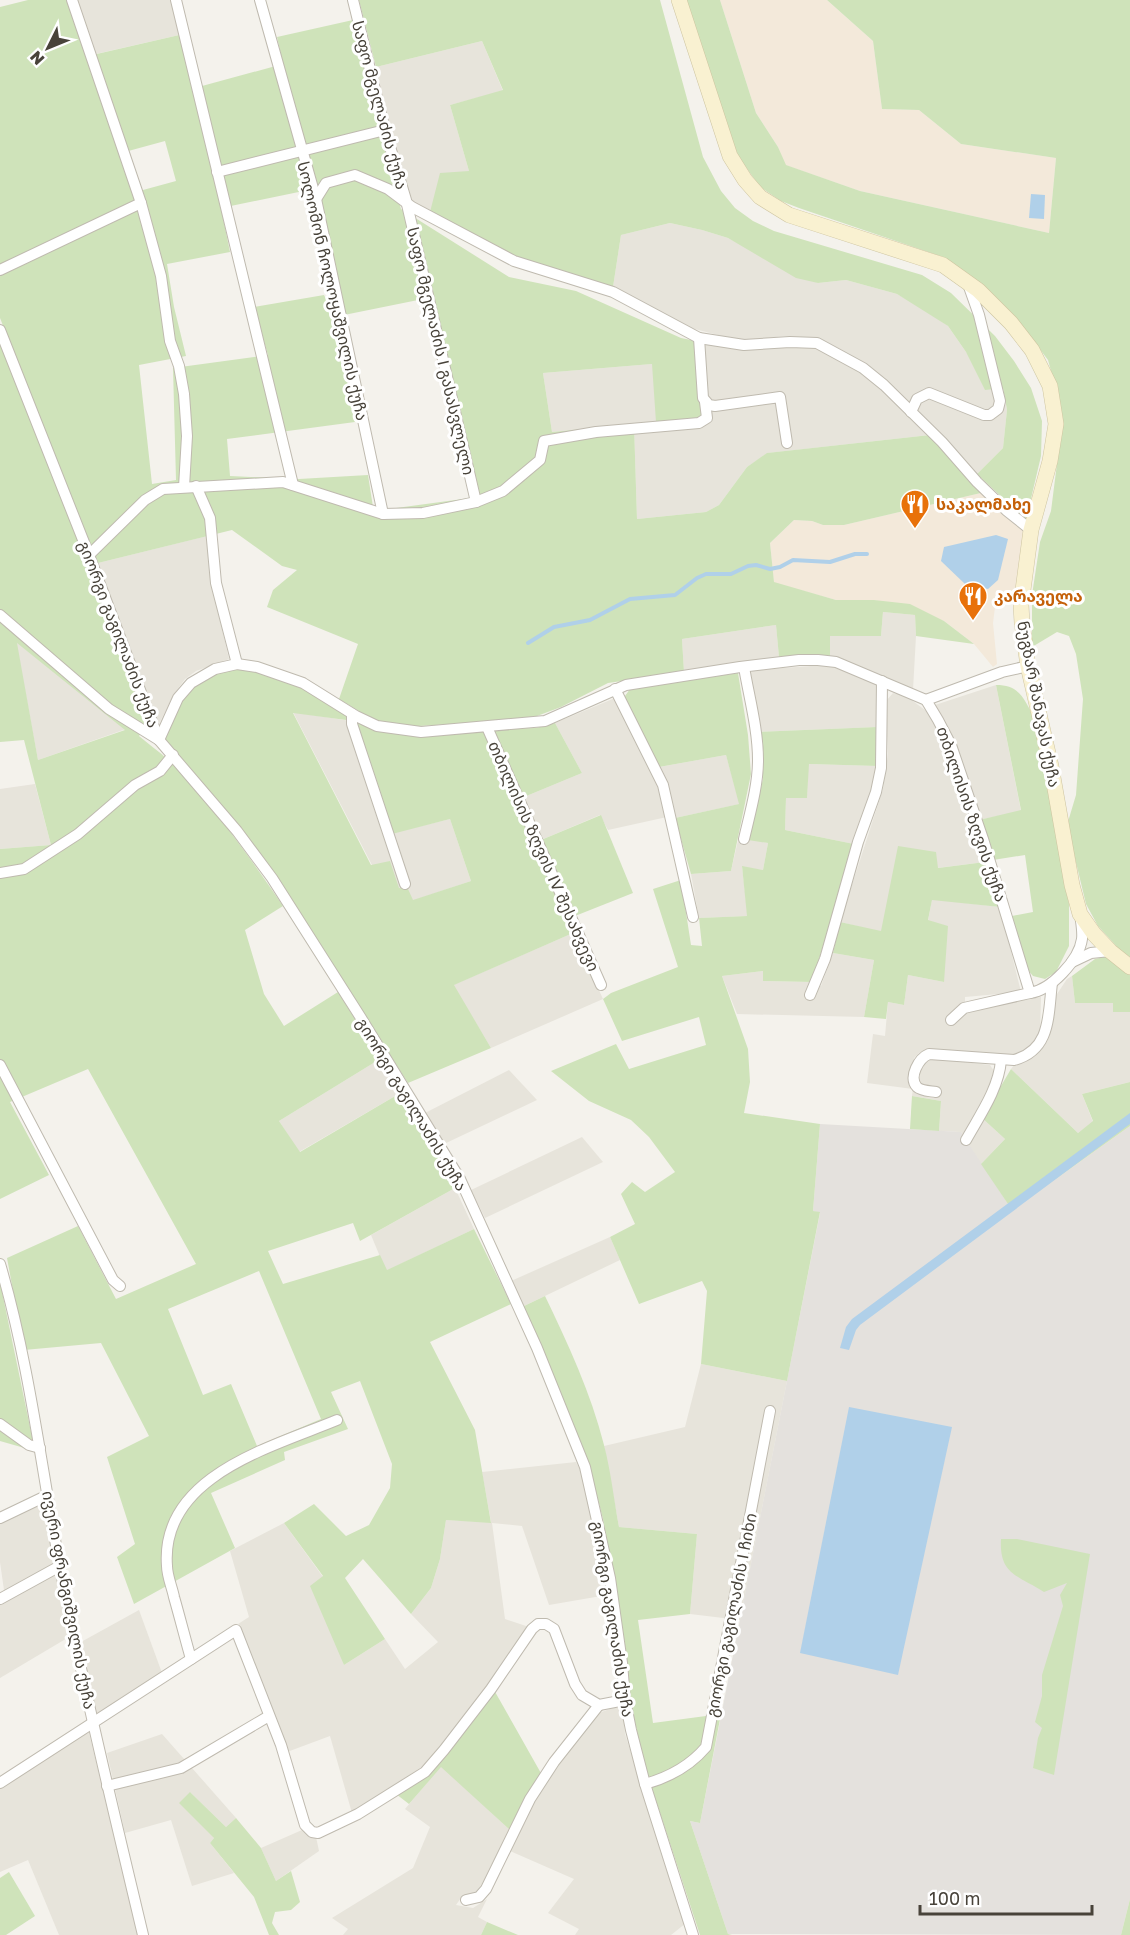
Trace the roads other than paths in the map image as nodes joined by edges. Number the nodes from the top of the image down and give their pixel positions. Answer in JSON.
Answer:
{"nodes":[{"id":1,"x":72,"y":0,"type":"edge"},
{"id":2,"x":176,"y":0,"type":"edge"},
{"id":3,"x":260,"y":0,"type":"edge"},
{"id":4,"x":353,"y":0,"type":"edge"},
{"id":5,"x":679,"y":0,"type":"edge"},
{"id":6,"x":385,"y":130,"type":"junction"},
{"id":7,"x":301,"y":150,"type":"junction"},
{"id":8,"x":217,"y":172,"type":"junction"},
{"id":9,"x":316,"y":199,"type":"junction"},
{"id":10,"x":405,"y":200,"type":"junction"},
{"id":11,"x":141,"y":203,"type":"junction"},
{"id":12,"x":0,"y":270,"type":"edge"},
{"id":13,"x":967,"y":281,"type":"junction"},
{"id":14,"x":0,"y":330,"type":"edge"},
{"id":15,"x":699,"y":338,"type":"junction"},
{"id":16,"x":705,"y":402,"type":"junction"},
{"id":17,"x":911,"y":412,"type":"junction"},
{"id":18,"x":788,"y":443,"type":"dead end"},
{"id":19,"x":292,"y":485,"type":"junction"},
{"id":20,"x":196,"y":486,"type":"junction"},
{"id":21,"x":184,"y":487,"type":"junction"},
{"id":22,"x":476,"y":502,"type":"junction"},
{"id":23,"x":383,"y":514,"type":"junction"},
{"id":24,"x":1030,"y":530,"type":"junction"},
{"id":25,"x":89,"y":555,"type":"junction"},
{"id":26,"x":0,"y":615,"type":"edge"},
{"id":27,"x":237,"y":663,"type":"junction"},
{"id":28,"x":1028,"y":666,"type":"junction"},
{"id":29,"x":744,"y":667,"type":"junction"},
{"id":30,"x":882,"y":681,"type":"junction"},
{"id":31,"x":615,"y":689,"type":"junction"},
{"id":32,"x":926,"y":700,"type":"junction"},
{"id":33,"x":352,"y":714,"type":"junction"},
{"id":34,"x":487,"y":727,"type":"junction"},
{"id":35,"x":159,"y":740,"type":"junction"},
{"id":36,"x":173,"y":755,"type":"junction"},
{"id":37,"x":744,"y":839,"type":"dead end"},
{"id":38,"x":0,"y":873,"type":"edge"},
{"id":39,"x":405,"y":884,"type":"dead end"},
{"id":40,"x":1080,"y":914,"type":"junction"},
{"id":41,"x":693,"y":917,"type":"dead end"},
{"id":42,"x":1110,"y":951,"type":"junction"},
{"id":43,"x":1072,"y":962,"type":"junction"},
{"id":44,"x":1130,"y":967,"type":"edge"},
{"id":45,"x":1052,"y":983,"type":"junction"},
{"id":46,"x":601,"y":985,"type":"dead end"},
{"id":47,"x":1030,"y":993,"type":"junction"},
{"id":48,"x":810,"y":995,"type":"dead end"},
{"id":49,"x":951,"y":1020,"type":"dead end"},
{"id":50,"x":1001,"y":1059,"type":"junction"},
{"id":51,"x":0,"y":1065,"type":"edge"},
{"id":52,"x":936,"y":1092,"type":"dead end"},
{"id":53,"x":966,"y":1140,"type":"dead end"},
{"id":54,"x":0,"y":1264,"type":"edge"},
{"id":55,"x":120,"y":1286,"type":"dead end"},
{"id":56,"x":4,"y":1292,"type":"edge"},
{"id":57,"x":770,"y":1411,"type":"dead end"},
{"id":58,"x":337,"y":1420,"type":"dead end"},
{"id":59,"x":0,"y":1424,"type":"edge"},
{"id":60,"x":40,"y":1448,"type":"junction"},
{"id":61,"x":48,"y":1495,"type":"junction"},
{"id":62,"x":0,"y":1518,"type":"edge"},
{"id":63,"x":60,"y":1566,"type":"junction"},
{"id":64,"x":0,"y":1599,"type":"edge"},
{"id":65,"x":191,"y":1659,"type":"junction"},
{"id":66,"x":625,"y":1700,"type":"junction"},
{"id":67,"x":599,"y":1705,"type":"junction"},
{"id":68,"x":269,"y":1716,"type":"junction"},
{"id":69,"x":93,"y":1724,"type":"junction"},
{"id":70,"x":0,"y":1783,"type":"edge"},
{"id":71,"x":645,"y":1784,"type":"junction"},
{"id":72,"x":107,"y":1786,"type":"junction"},
{"id":73,"x":466,"y":1900,"type":"dead end"},
{"id":74,"x":692,"y":1932,"type":"edge"},
{"id":75,"x":143,"y":1935,"type":"edge"},
{"id":76,"x":680,"y":1935,"type":"edge"}],
"edges":[{"from":1,"to":11,"type":"street"},
{"from":2,"to":8,"type":"street"},
{"from":3,"to":7,"type":"street","name":"სოლომონ ჩოლოყაშვილის ქუჩა"},
{"from":4,"to":6,"type":"street","name":"საფო მგელაძის ქუჩა"},
{"from":5,"to":13,"type":"main road","name":"ნუგზარ შანავას ქუჩა"},
{"from":6,"to":7,"type":"street"},
{"from":6,"to":10,"type":"street","name":"საფო მგელაძის ქუჩა"},
{"from":7,"to":8,"type":"street"},
{"from":7,"to":9,"type":"street","name":"სოლომონ ჩოლოყაშვილის ქუჩა"},
{"from":8,"to":19,"type":"street"},
{"from":9,"to":10,"type":"street"},
{"from":9,"to":23,"type":"street","name":"სოლომონ ჩოლოყაშვილის ქუჩა"},
{"from":10,"to":15,"type":"street","name":"საფო მგელაძის ქუჩა"},
{"from":10,"to":22,"type":"street","name":"საფო მგელაძის I გასასვლელი"},
{"from":11,"to":12,"type":"street"},
{"from":11,"to":21,"type":"street"},
{"from":13,"to":17,"type":"street"},
{"from":13,"to":24,"type":"main road","name":"ნუგზარ შანავას ქუჩა"},
{"from":14,"to":25,"type":"street","name":"გიორგი გაგილაძის ქუჩა"},
{"from":15,"to":16,"type":"street"},
{"from":15,"to":17,"type":"street","name":"საფო მგელაძის ქუჩა"},
{"from":16,"to":18,"type":"street"},
{"from":16,"to":22,"type":"street"},
{"from":17,"to":24,"type":"street","name":"საფო მგელაძის ქუჩა"},
{"from":19,"to":20,"type":"street"},
{"from":19,"to":23,"type":"street"},
{"from":20,"to":21,"type":"street"},
{"from":20,"to":27,"type":"street"},
{"from":21,"to":25,"type":"street"},
{"from":22,"to":23,"type":"street"},
{"from":24,"to":28,"type":"main road","name":"ნუგზარ შანავას ქუჩა"},
{"from":25,"to":35,"type":"street","name":"გიორგი გაგილაძის ქუჩა"},
{"from":26,"to":35,"type":"street"},
{"from":27,"to":33,"type":"street"},
{"from":27,"to":35,"type":"street"},
{"from":28,"to":32,"type":"street"},
{"from":28,"to":40,"type":"main road","name":"ნუგზარ შანავას ქუჩა"},
{"from":29,"to":30,"type":"street"},
{"from":29,"to":31,"type":"street"},
{"from":29,"to":37,"type":"street"},
{"from":30,"to":32,"type":"street"},
{"from":30,"to":48,"type":"street"},
{"from":31,"to":34,"type":"street"},
{"from":31,"to":41,"type":"street"},
{"from":32,"to":47,"type":"street","name":"თბილისის ზღვის ქუჩა"},
{"from":33,"to":34,"type":"street"},
{"from":33,"to":39,"type":"street"},
{"from":34,"to":46,"type":"street","name":"თბილისის ზღვის IV შესახვევი"},
{"from":35,"to":36,"type":"street","name":"გიორგი გაგილაძის ქუჩა"},
{"from":36,"to":38,"type":"street"},
{"from":36,"to":66,"type":"street","name":"გიორგი გაგილაძის ქუჩა"},
{"from":40,"to":42,"type":"main road","name":"ნუგზარ შანავას ქუჩა"},
{"from":40,"to":43,"type":"street"},
{"from":42,"to":43,"type":"street"},
{"from":42,"to":44,"type":"main road","name":"ნუგზარ შანავას ქუჩა"},
{"from":43,"to":45,"type":"street"},
{"from":45,"to":47,"type":"street"},
{"from":45,"to":50,"type":"street"},
{"from":47,"to":49,"type":"street"},
{"from":50,"to":52,"type":"street"},
{"from":50,"to":53,"type":"street"},
{"from":51,"to":55,"type":"street"},
{"from":54,"to":56,"type":"street","name":"ივერი ფრანგიშვილის ქუჩა"},
{"from":56,"to":60,"type":"street","name":"ივერი ფრანგიშვილის ქუჩა"},
{"from":57,"to":71,"type":"street","name":"გიორგი გაგილაძის I ჩიხი"},
{"from":58,"to":65,"type":"street"},
{"from":59,"to":60,"type":"street"},
{"from":60,"to":61,"type":"street","name":"ივერი ფრანგიშვილის ქუჩა"},
{"from":61,"to":62,"type":"street"},
{"from":61,"to":63,"type":"street","name":"ივერი ფრანგიშვილის ქუჩა"},
{"from":63,"to":64,"type":"street"},
{"from":63,"to":69,"type":"street","name":"ივერი ფრანგიშვილის ქუჩა"},
{"from":65,"to":68,"type":"street"},
{"from":65,"to":69,"type":"street"},
{"from":66,"to":67,"type":"street"},
{"from":66,"to":71,"type":"street","name":"გიორგი გაგილაძის ქუჩა"},
{"from":67,"to":68,"type":"street"},
{"from":67,"to":73,"type":"street"},
{"from":68,"to":72,"type":"street"},
{"from":69,"to":70,"type":"street"},
{"from":69,"to":72,"type":"street","name":"ივერი ფრანგიშვილის ქუჩა"},
{"from":71,"to":74,"type":"street","name":"გიორგი გაგილაძის ქუჩა"},
{"from":72,"to":75,"type":"street","name":"ივერი ფრანგიშვილის ქუჩა"},
{"from":74,"to":76,"type":"street"}]}
